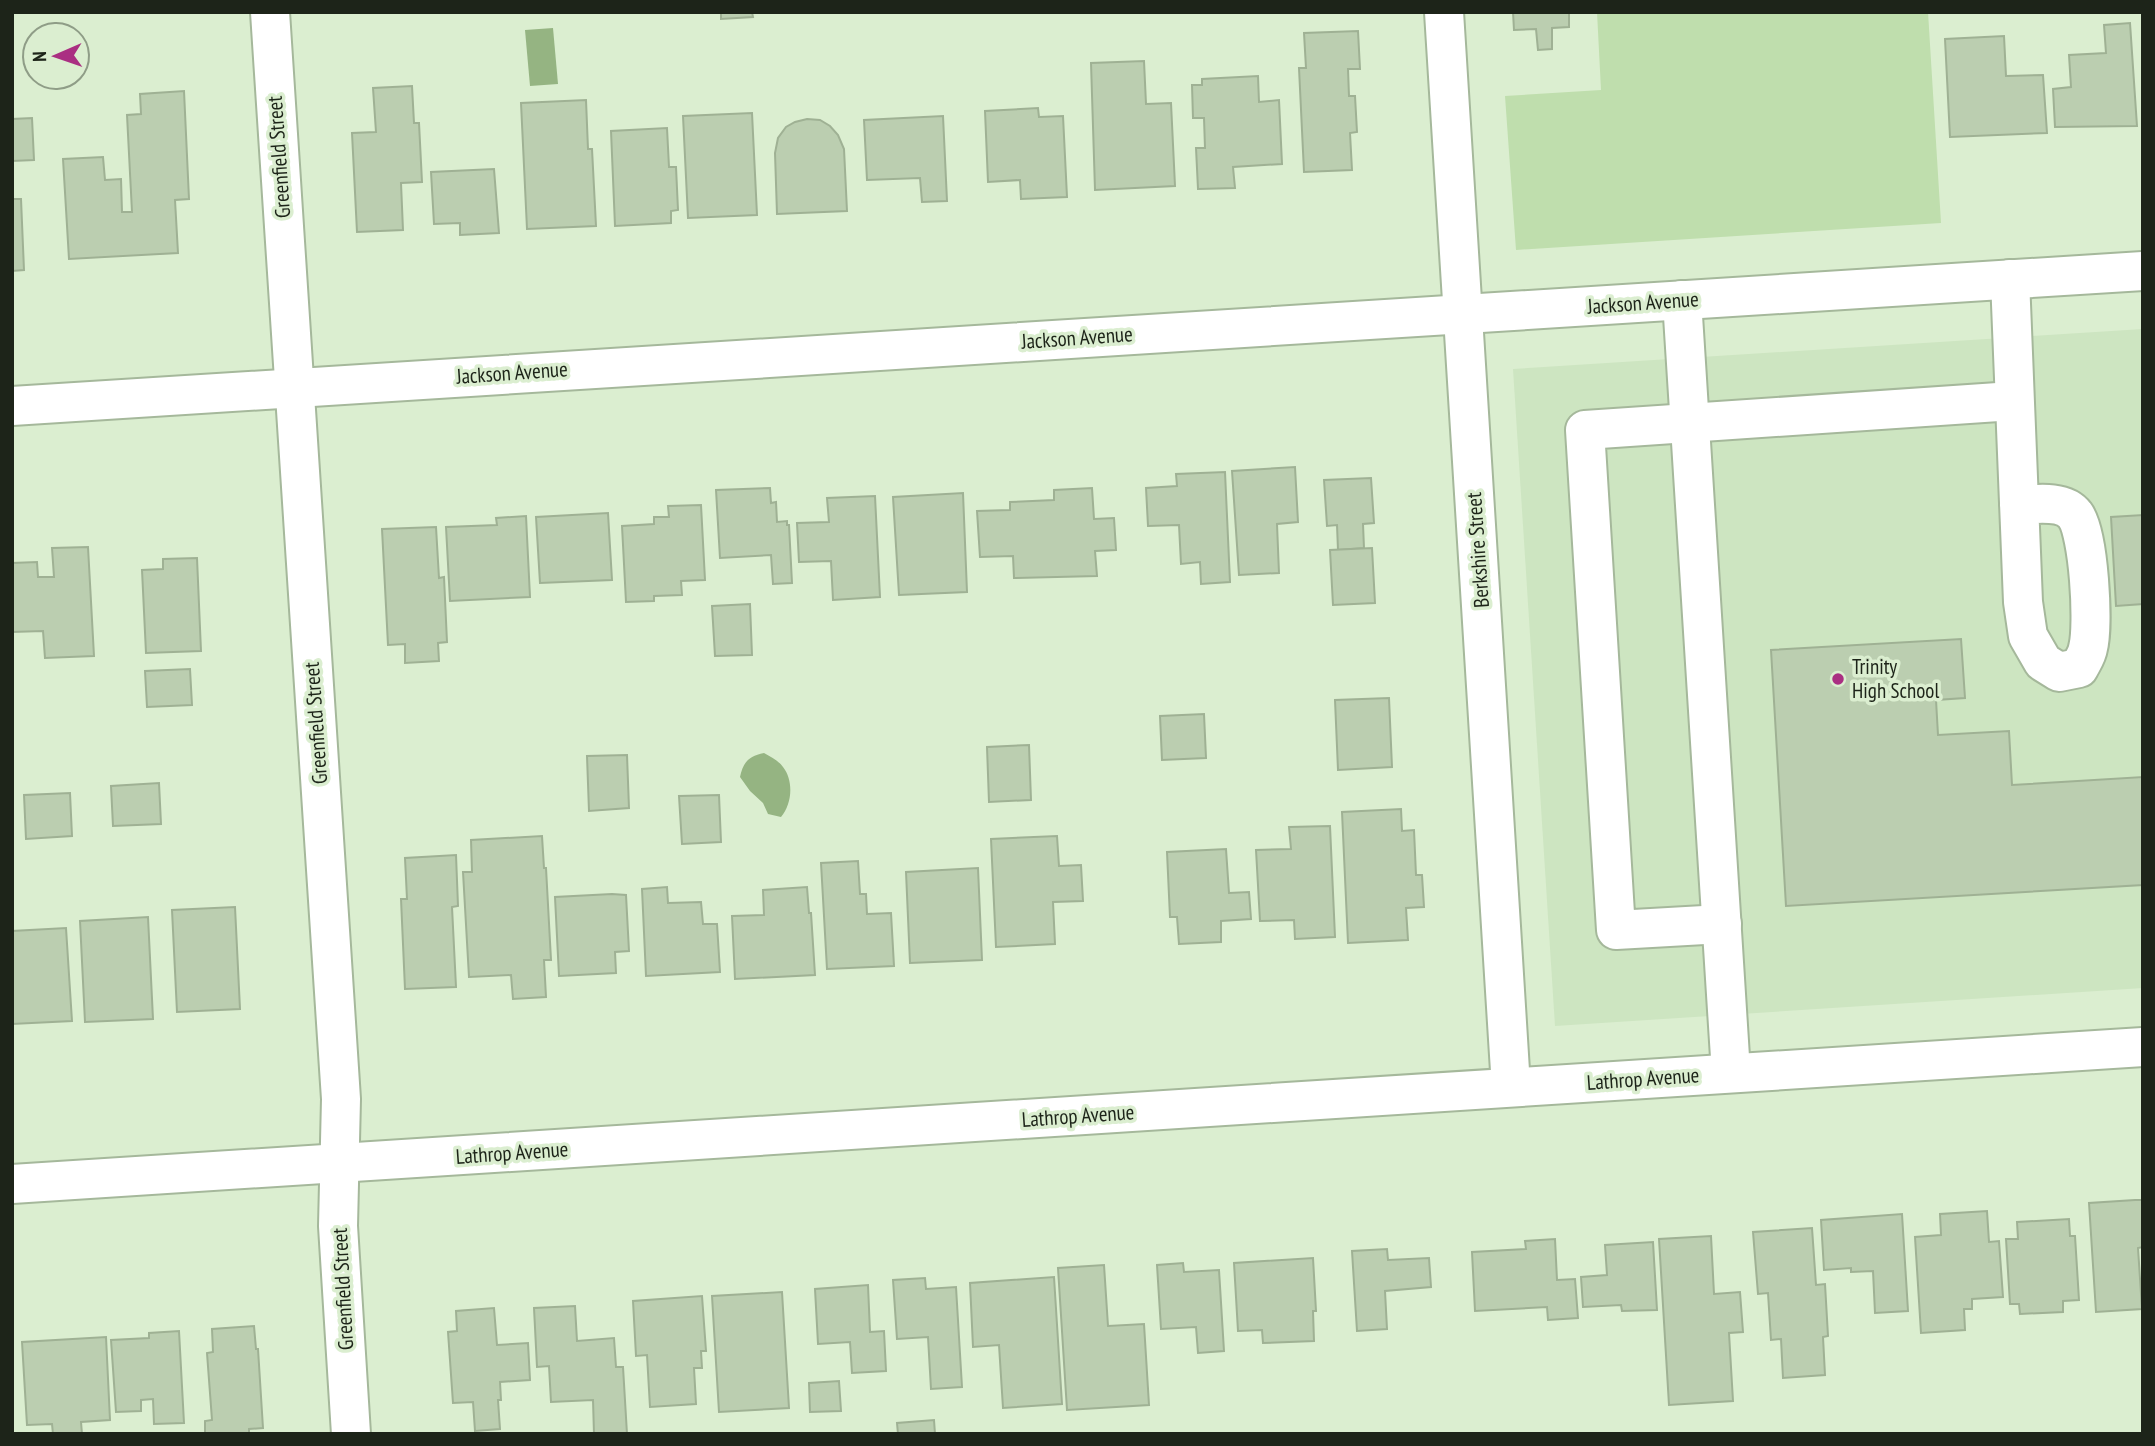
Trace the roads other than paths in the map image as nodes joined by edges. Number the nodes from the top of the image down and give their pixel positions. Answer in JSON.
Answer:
{"nodes":[{"id":1,"x":270,"y":12,"type":"edge"},
{"id":2,"x":1444,"y":12,"type":"edge"},
{"id":3,"x":2143,"y":271,"type":"edge"},
{"id":4,"x":2010,"y":279,"type":"junction"},
{"id":5,"x":1682,"y":300,"type":"junction"},
{"id":6,"x":1464,"y":314,"type":"junction"},
{"id":7,"x":293,"y":387,"type":"junction"},
{"id":8,"x":2013,"y":401,"type":"junction"},
{"id":9,"x":12,"y":406,"type":"edge"},
{"id":10,"x":1690,"y":423,"type":"junction"},
{"id":11,"x":2019,"y":505,"type":"dead end"},
{"id":12,"x":1722,"y":924,"type":"junction"},
{"id":13,"x":2143,"y":1047,"type":"edge"},
{"id":14,"x":1731,"y":1073,"type":"junction"},
{"id":15,"x":1511,"y":1087,"type":"junction"},
{"id":16,"x":340,"y":1164,"type":"junction"},
{"id":17,"x":12,"y":1184,"type":"edge"},
{"id":18,"x":351,"y":1434,"type":"edge"}],
"edges":[{"from":1,"to":7,"type":"street","name":"Greenfield Street"},
{"from":2,"to":6,"type":"street","name":"Berkshire Street"},
{"from":3,"to":4,"type":"street","name":"Jackson Avenue"},
{"from":4,"to":5,"type":"street","name":"Jackson Avenue"},
{"from":4,"to":8,"type":"street"},
{"from":5,"to":6,"type":"street","name":"Jackson Avenue"},
{"from":5,"to":10,"type":"street"},
{"from":6,"to":7,"type":"street","name":"Jackson Avenue"},
{"from":6,"to":15,"type":"street","name":"Berkshire Street"},
{"from":7,"to":9,"type":"street","name":"Jackson Avenue"},
{"from":7,"to":16,"type":"street","name":"Greenfield Street"},
{"from":8,"to":10,"type":"street"},
{"from":8,"to":11,"type":"street"},
{"from":10,"to":12,"type":"street"},
{"from":10,"to":12,"type":"street"},
{"from":12,"to":14,"type":"street"},
{"from":13,"to":14,"type":"street","name":"Lathrop Avenue"},
{"from":14,"to":15,"type":"street","name":"Lathrop Avenue"},
{"from":15,"to":16,"type":"street","name":"Lathrop Avenue"},
{"from":16,"to":17,"type":"street","name":"Lathrop Avenue"},
{"from":16,"to":18,"type":"street","name":"Greenfield Street"}]}
